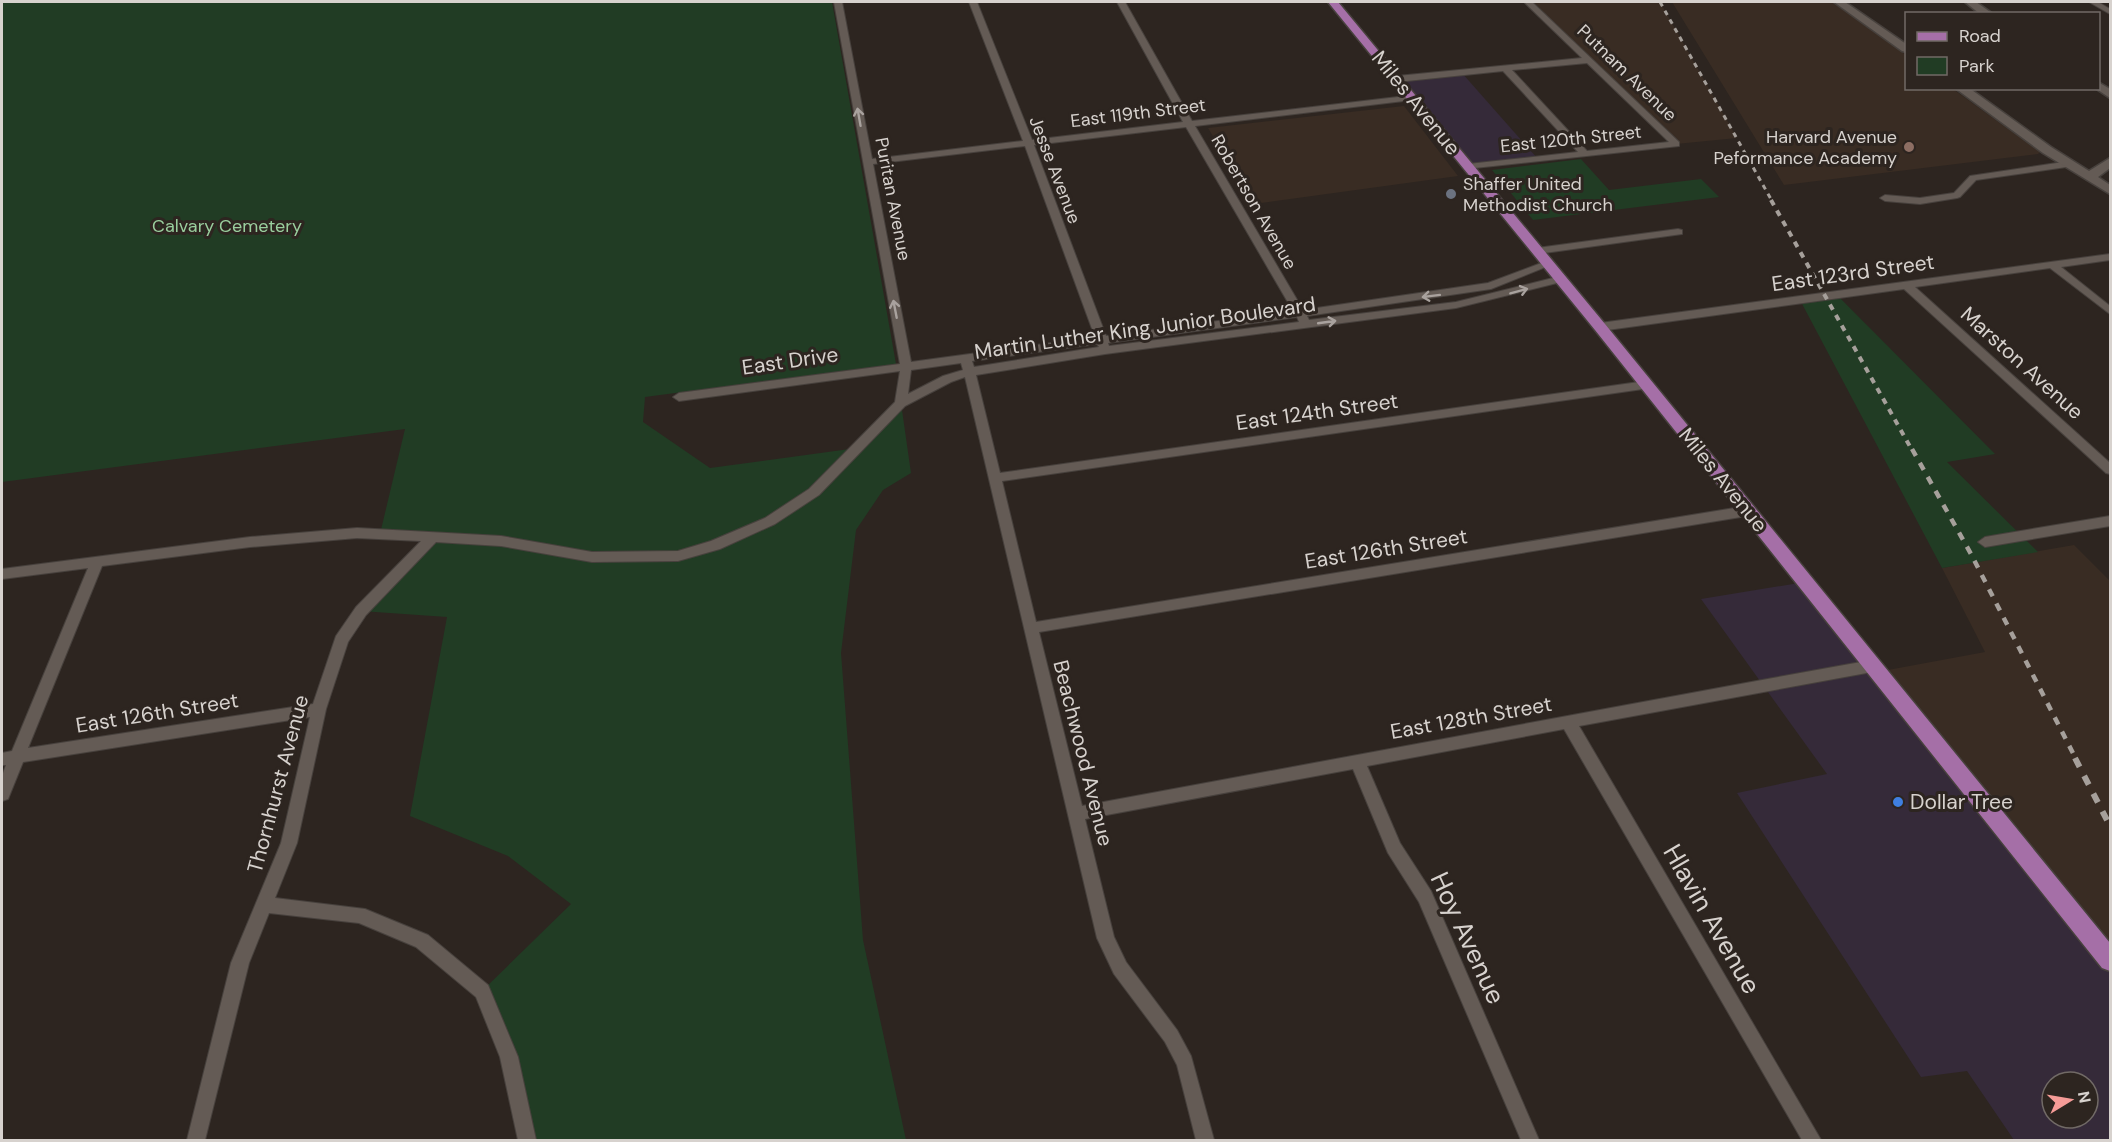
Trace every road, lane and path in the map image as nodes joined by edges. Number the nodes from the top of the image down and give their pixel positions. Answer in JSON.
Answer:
{"nodes":[{"id":1,"x":838,"y":2,"type":"edge"},
{"id":2,"x":973,"y":2,"type":"edge"},
{"id":3,"x":1121,"y":2,"type":"edge"},
{"id":4,"x":1333,"y":2,"type":"edge"},
{"id":5,"x":1528,"y":2,"type":"edge"},
{"id":6,"x":1839,"y":2,"type":"edge"},
{"id":7,"x":1970,"y":2,"type":"edge"},
{"id":8,"x":2093,"y":2,"type":"edge"},
{"id":9,"x":1985,"y":12,"type":"edge"},
{"id":10,"x":2110,"y":12,"type":"edge"},
{"id":11,"x":1905,"y":48,"type":"edge"},
{"id":12,"x":1590,"y":60,"type":"junction"},
{"id":13,"x":1505,"y":68,"type":"junction"},
{"id":14,"x":1397,"y":79,"type":"junction"},
{"id":15,"x":1964,"y":90,"type":"edge"},
{"id":16,"x":1412,"y":97,"type":"junction"},
{"id":17,"x":1189,"y":124,"type":"junction"},
{"id":18,"x":1028,"y":142,"type":"junction"},
{"id":19,"x":1677,"y":144,"type":"joint"},
{"id":20,"x":1585,"y":154,"type":"junction"},
{"id":21,"x":868,"y":162,"type":"junction"},
{"id":22,"x":2110,"y":162,"type":"edge"},
{"id":23,"x":2070,"y":164,"type":"junction"},
{"id":24,"x":1468,"y":167,"type":"junction"},
{"id":25,"x":2089,"y":177,"type":"junction"},
{"id":26,"x":2110,"y":190,"type":"edge"},
{"id":27,"x":1885,"y":198,"type":"dead end"},
{"id":28,"x":1678,"y":232,"type":"dead end"},
{"id":29,"x":1537,"y":251,"type":"junction"},
{"id":30,"x":2110,"y":257,"type":"edge"},
{"id":31,"x":1548,"y":264,"type":"junction"},
{"id":32,"x":2052,"y":265,"type":"junction"},
{"id":33,"x":1561,"y":279,"type":"junction"},
{"id":34,"x":1907,"y":286,"type":"junction"},
{"id":35,"x":2110,"y":311,"type":"edge"},
{"id":36,"x":1300,"y":313,"type":"junction"},
{"id":37,"x":1306,"y":325,"type":"junction"},
{"id":38,"x":1600,"y":327,"type":"junction"},
{"id":39,"x":1103,"y":345,"type":"junction"},
{"id":40,"x":967,"y":364,"type":"junction"},
{"id":41,"x":906,"y":366,"type":"junction"},
{"id":42,"x":1646,"y":385,"type":"junction"},
{"id":43,"x":679,"y":397,"type":"dead end"},
{"id":44,"x":901,"y":403,"type":"junction"},
{"id":45,"x":2110,"y":470,"type":"edge"},
{"id":46,"x":994,"y":478,"type":"junction"},
{"id":47,"x":1748,"y":511,"type":"junction"},
{"id":48,"x":2110,"y":521,"type":"edge"},
{"id":49,"x":434,"y":536,"type":"junction"},
{"id":50,"x":1985,"y":542,"type":"dead end"},
{"id":51,"x":98,"y":560,"type":"junction"},
{"id":52,"x":2,"y":574,"type":"edge"},
{"id":53,"x":1032,"y":628,"type":"junction"},
{"id":54,"x":1872,"y":666,"type":"junction"},
{"id":55,"x":319,"y":709,"type":"junction"},
{"id":56,"x":1569,"y":723,"type":"junction"},
{"id":57,"x":17,"y":757,"type":"junction"},
{"id":58,"x":2,"y":759,"type":"edge"},
{"id":59,"x":1357,"y":760,"type":"junction"},
{"id":60,"x":2,"y":794,"type":"edge"},
{"id":61,"x":1076,"y":814,"type":"junction"},
{"id":62,"x":265,"y":905,"type":"junction"},
{"id":63,"x":2110,"y":960,"type":"edge"},
{"id":64,"x":196,"y":1140,"type":"edge"},
{"id":65,"x":527,"y":1140,"type":"edge"},
{"id":66,"x":1205,"y":1140,"type":"edge"},
{"id":67,"x":1530,"y":1140,"type":"edge"},
{"id":68,"x":1812,"y":1140,"type":"edge"}],
"edges":[{"from":21,"to":1,"type":"street","name":"Puritan Avenue","one_way":true},
{"from":2,"to":18,"type":"street","name":"Jesse Avenue"},
{"from":3,"to":17,"type":"street","name":"Robertson Avenue"},
{"from":4,"to":14,"type":"main road","name":"Miles Avenue"},
{"from":5,"to":12,"type":"street","name":"Putnam Avenue"},
{"from":6,"to":11,"type":"main road"},
{"from":7,"to":9,"type":"main road"},
{"from":8,"to":10,"type":"street"},
{"from":12,"to":13,"type":"street"},
{"from":12,"to":19,"type":"street","name":"Putnam Avenue"},
{"from":13,"to":14,"type":"street"},
{"from":13,"to":20,"type":"street"},
{"from":14,"to":16,"type":"main road","name":"Miles Avenue"},
{"from":15,"to":23,"type":"main road"},
{"from":16,"to":17,"type":"street","name":"East 119th Street"},
{"from":16,"to":24,"type":"main road","name":"Miles Avenue"},
{"from":17,"to":18,"type":"street","name":"East 119th Street"},
{"from":17,"to":36,"type":"street","name":"Robertson Avenue"},
{"from":18,"to":21,"type":"street","name":"East 119th Street"},
{"from":18,"to":39,"type":"street","name":"Jesse Avenue"},
{"from":19,"to":20,"type":"street","name":"East 120th Street"},
{"from":20,"to":24,"type":"street","name":"East 120th Street"},
{"from":41,"to":21,"type":"street","name":"Puritan Avenue","one_way":true},
{"from":22,"to":25,"type":"main road"},
{"from":23,"to":25,"type":"main road"},
{"from":23,"to":27,"type":"street"},
{"from":24,"to":29,"type":"main road","name":"Miles Avenue"},
{"from":25,"to":26,"type":"main road"},
{"from":28,"to":29,"type":"street"},
{"from":29,"to":31,"type":"main road","name":"Miles Avenue"},
{"from":30,"to":32,"type":"street","name":"East 123rd Street"},
{"from":31,"to":33,"type":"main road","name":"Miles Avenue"},
{"from":31,"to":36,"type":"street","name":"Martin Luther King Junior Boulevard","one_way":true},
{"from":32,"to":34,"type":"street","name":"East 123rd Street"},
{"from":32,"to":35,"type":"street"},
{"from":37,"to":33,"type":"street","name":"Martin Luther King Junior Boulevard","one_way":true},
{"from":33,"to":38,"type":"main road","name":"Miles Avenue"},
{"from":34,"to":38,"type":"street","name":"East 123rd Street"},
{"from":34,"to":45,"type":"street","name":"Marston Avenue"},
{"from":36,"to":37,"type":"street","name":"Robertson Avenue"},
{"from":36,"to":39,"type":"street","name":"Martin Luther King Junior Boulevard"},
{"from":37,"to":39,"type":"street","name":"Martin Luther King Junior Boulevard"},
{"from":38,"to":42,"type":"main road","name":"Miles Avenue"},
{"from":39,"to":40,"type":"street","name":"Martin Luther King Junior Boulevard"},
{"from":40,"to":41,"type":"street","name":"Martin Luther King Junior Boulevard"},
{"from":40,"to":44,"type":"street","name":"Martin Luther King Junior Boulevard"},
{"from":40,"to":46,"type":"street","name":"Beachwood Avenue"},
{"from":41,"to":43,"type":"street","name":"East Drive"},
{"from":41,"to":44,"type":"street","name":"Puritan Avenue"},
{"from":42,"to":46,"type":"street","name":"East 124th Street"},
{"from":42,"to":47,"type":"main road","name":"Miles Avenue"},
{"from":44,"to":49,"type":"street","name":"Martin Luther King Junior Boulevard"},
{"from":46,"to":53,"type":"street","name":"Beachwood Avenue"},
{"from":47,"to":53,"type":"street","name":"East 126th Street"},
{"from":47,"to":54,"type":"main road","name":"Miles Avenue"},
{"from":48,"to":50,"type":"street"},
{"from":49,"to":51,"type":"street","name":"Martin Luther King Junior Boulevard"},
{"from":49,"to":55,"type":"street","name":"Thornhurst Avenue"},
{"from":51,"to":52,"type":"street","name":"Martin Luther King Junior Boulevard"},
{"from":51,"to":57,"type":"street"},
{"from":53,"to":61,"type":"street","name":"Beachwood Avenue"},
{"from":54,"to":56,"type":"street","name":"East 128th Street"},
{"from":54,"to":63,"type":"main road","name":"Miles Avenue"},
{"from":55,"to":57,"type":"street","name":"East 126th Street"},
{"from":55,"to":62,"type":"street","name":"Thornhurst Avenue"},
{"from":56,"to":59,"type":"street","name":"East 128th Street"},
{"from":56,"to":68,"type":"street","name":"Hlavin Avenue"},
{"from":57,"to":58,"type":"street","name":"East 126th Street"},
{"from":57,"to":60,"type":"street"},
{"from":59,"to":61,"type":"street","name":"East 128th Street"},
{"from":59,"to":67,"type":"street","name":"Hoy Avenue"},
{"from":61,"to":66,"type":"street","name":"Beachwood Avenue"},
{"from":62,"to":64,"type":"street","name":"Thornhurst Avenue"},
{"from":62,"to":65,"type":"street"}]}
